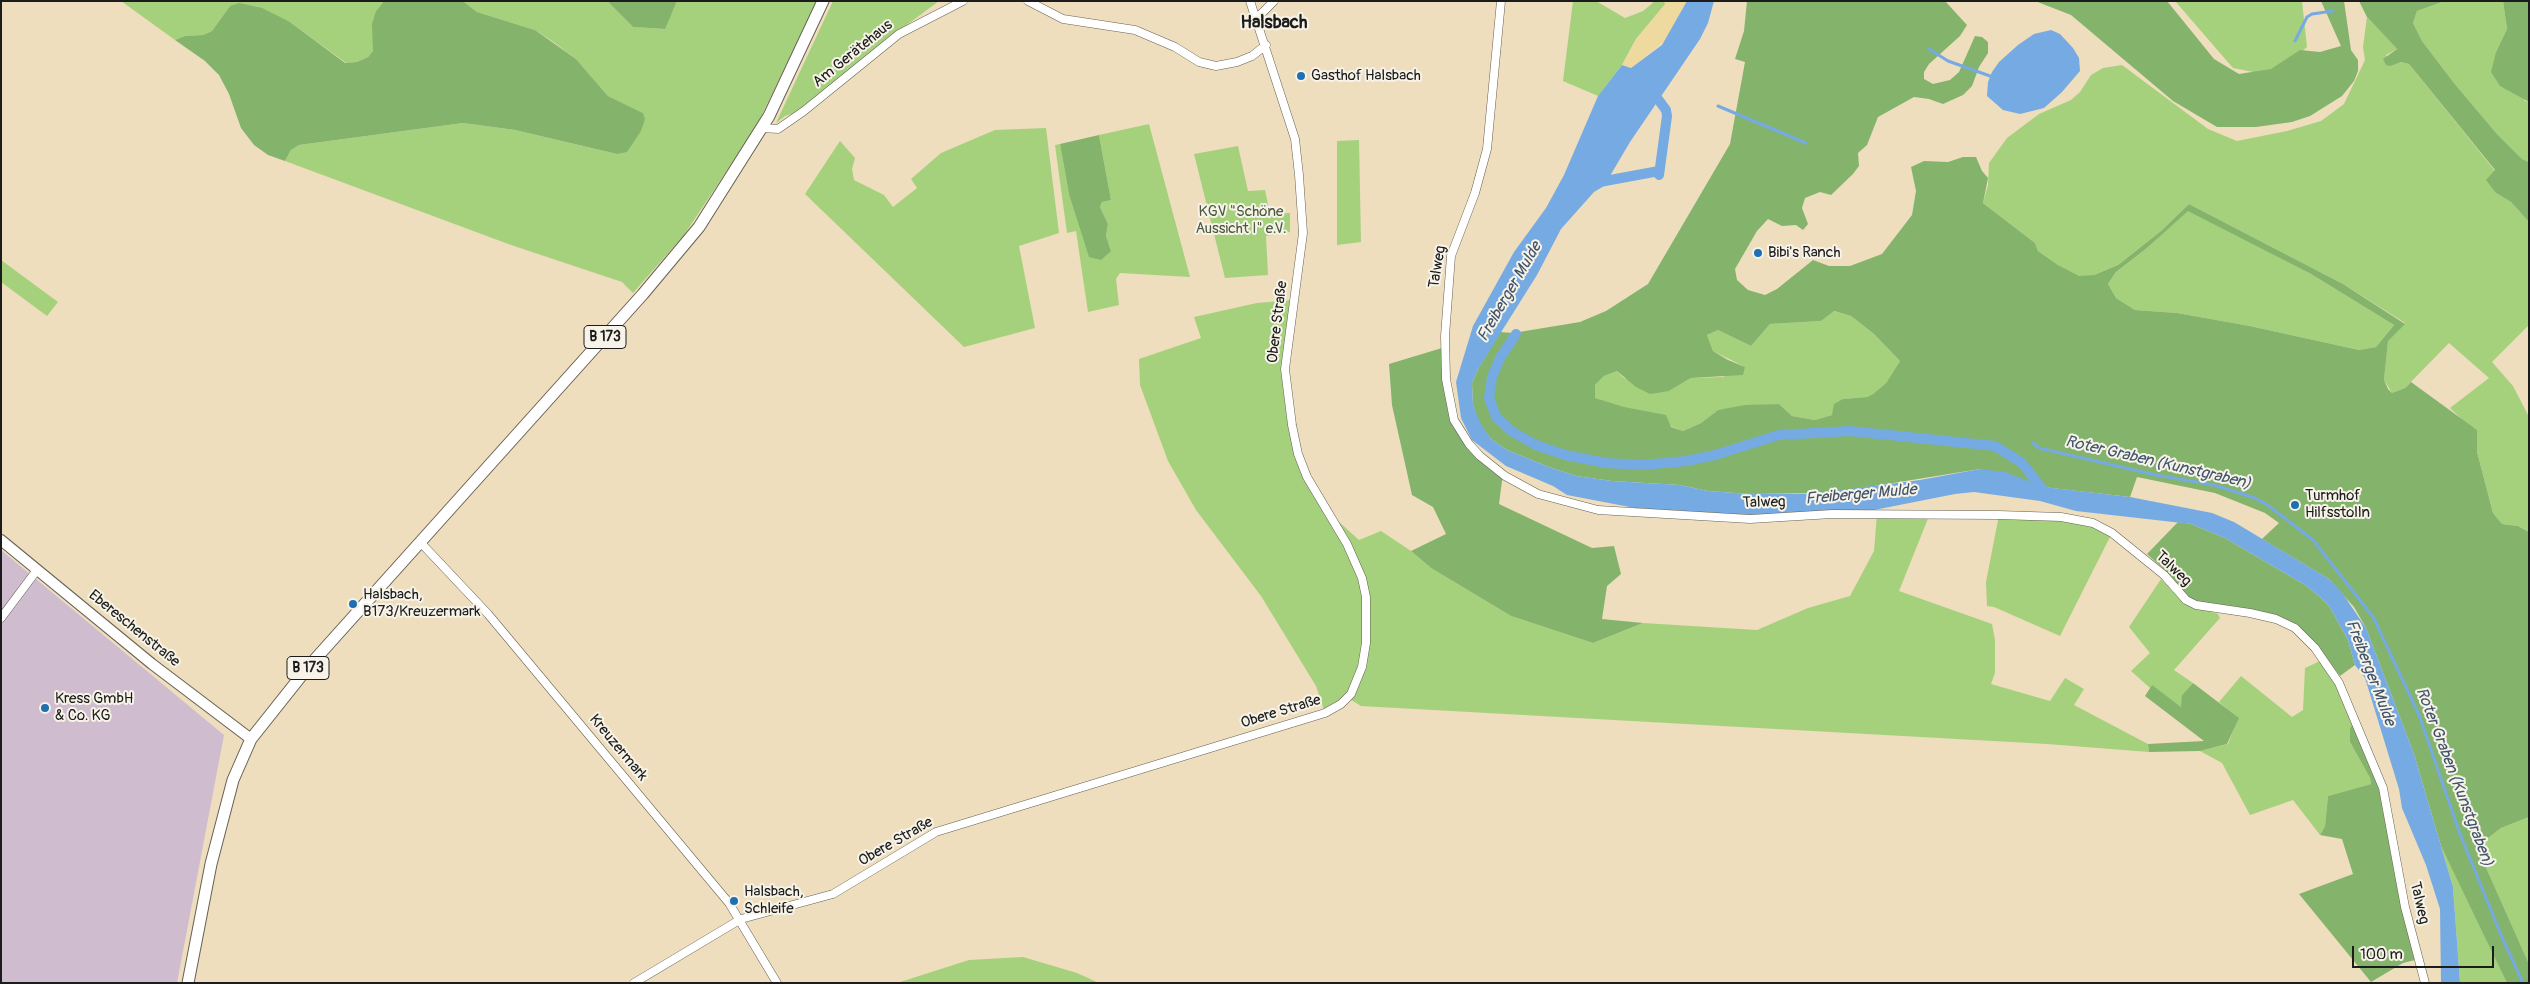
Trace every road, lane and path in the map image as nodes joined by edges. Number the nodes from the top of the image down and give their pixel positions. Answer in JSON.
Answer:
{"nodes":[{"id":1,"x":823,"y":1,"type":"edge"},
{"id":2,"x":963,"y":1,"type":"edge"},
{"id":3,"x":1028,"y":1,"type":"edge"},
{"id":4,"x":1250,"y":1,"type":"edge"},
{"id":5,"x":1274,"y":1,"type":"edge"},
{"id":6,"x":1501,"y":1,"type":"edge"},
{"id":7,"x":1256,"y":18,"type":"junction"},
{"id":8,"x":1266,"y":45,"type":"junction"},
{"id":9,"x":763,"y":128,"type":"junction"},
{"id":10,"x":1,"y":540,"type":"edge"},
{"id":11,"x":422,"y":544,"type":"junction"},
{"id":12,"x":37,"y":570,"type":"junction"},
{"id":13,"x":1,"y":618,"type":"edge"},
{"id":14,"x":251,"y":739,"type":"junction"},
{"id":15,"x":741,"y":919,"type":"junction"},
{"id":16,"x":188,"y":983,"type":"edge"},
{"id":17,"x":634,"y":983,"type":"edge"},
{"id":18,"x":777,"y":983,"type":"edge"},
{"id":19,"x":2425,"y":983,"type":"edge"}],
"edges":[{"from":1,"to":9,"type":"main road","name":"B 173","number":"B 173"},
{"from":2,"to":9,"type":"street","name":"Am Gerätehaus"},
{"from":3,"to":8,"type":"street"},
{"from":4,"to":7,"type":"street","name":"Obere Straße"},
{"from":5,"to":7,"type":"street"},
{"from":6,"to":19,"type":"street","name":"Talweg"},
{"from":7,"to":8,"type":"street","name":"Obere Straße"},
{"from":8,"to":15,"type":"street","name":"Obere Straße"},
{"from":9,"to":11,"type":"main road","name":"B 173","number":"B 173"},
{"from":10,"to":12,"type":"street","name":"Ebereschenstraße"},
{"from":11,"to":14,"type":"main road","name":"B 173","number":"B 173"},
{"from":11,"to":15,"type":"street","name":"Kreuzermark"},
{"from":12,"to":13,"type":"street"},
{"from":12,"to":14,"type":"street","name":"Ebereschenstraße"},
{"from":14,"to":16,"type":"main road","name":"B 173","number":"B 173"},
{"from":15,"to":17,"type":"street","name":"Obere Straße"},
{"from":15,"to":18,"type":"street","name":"Kreuzermark"}]}
